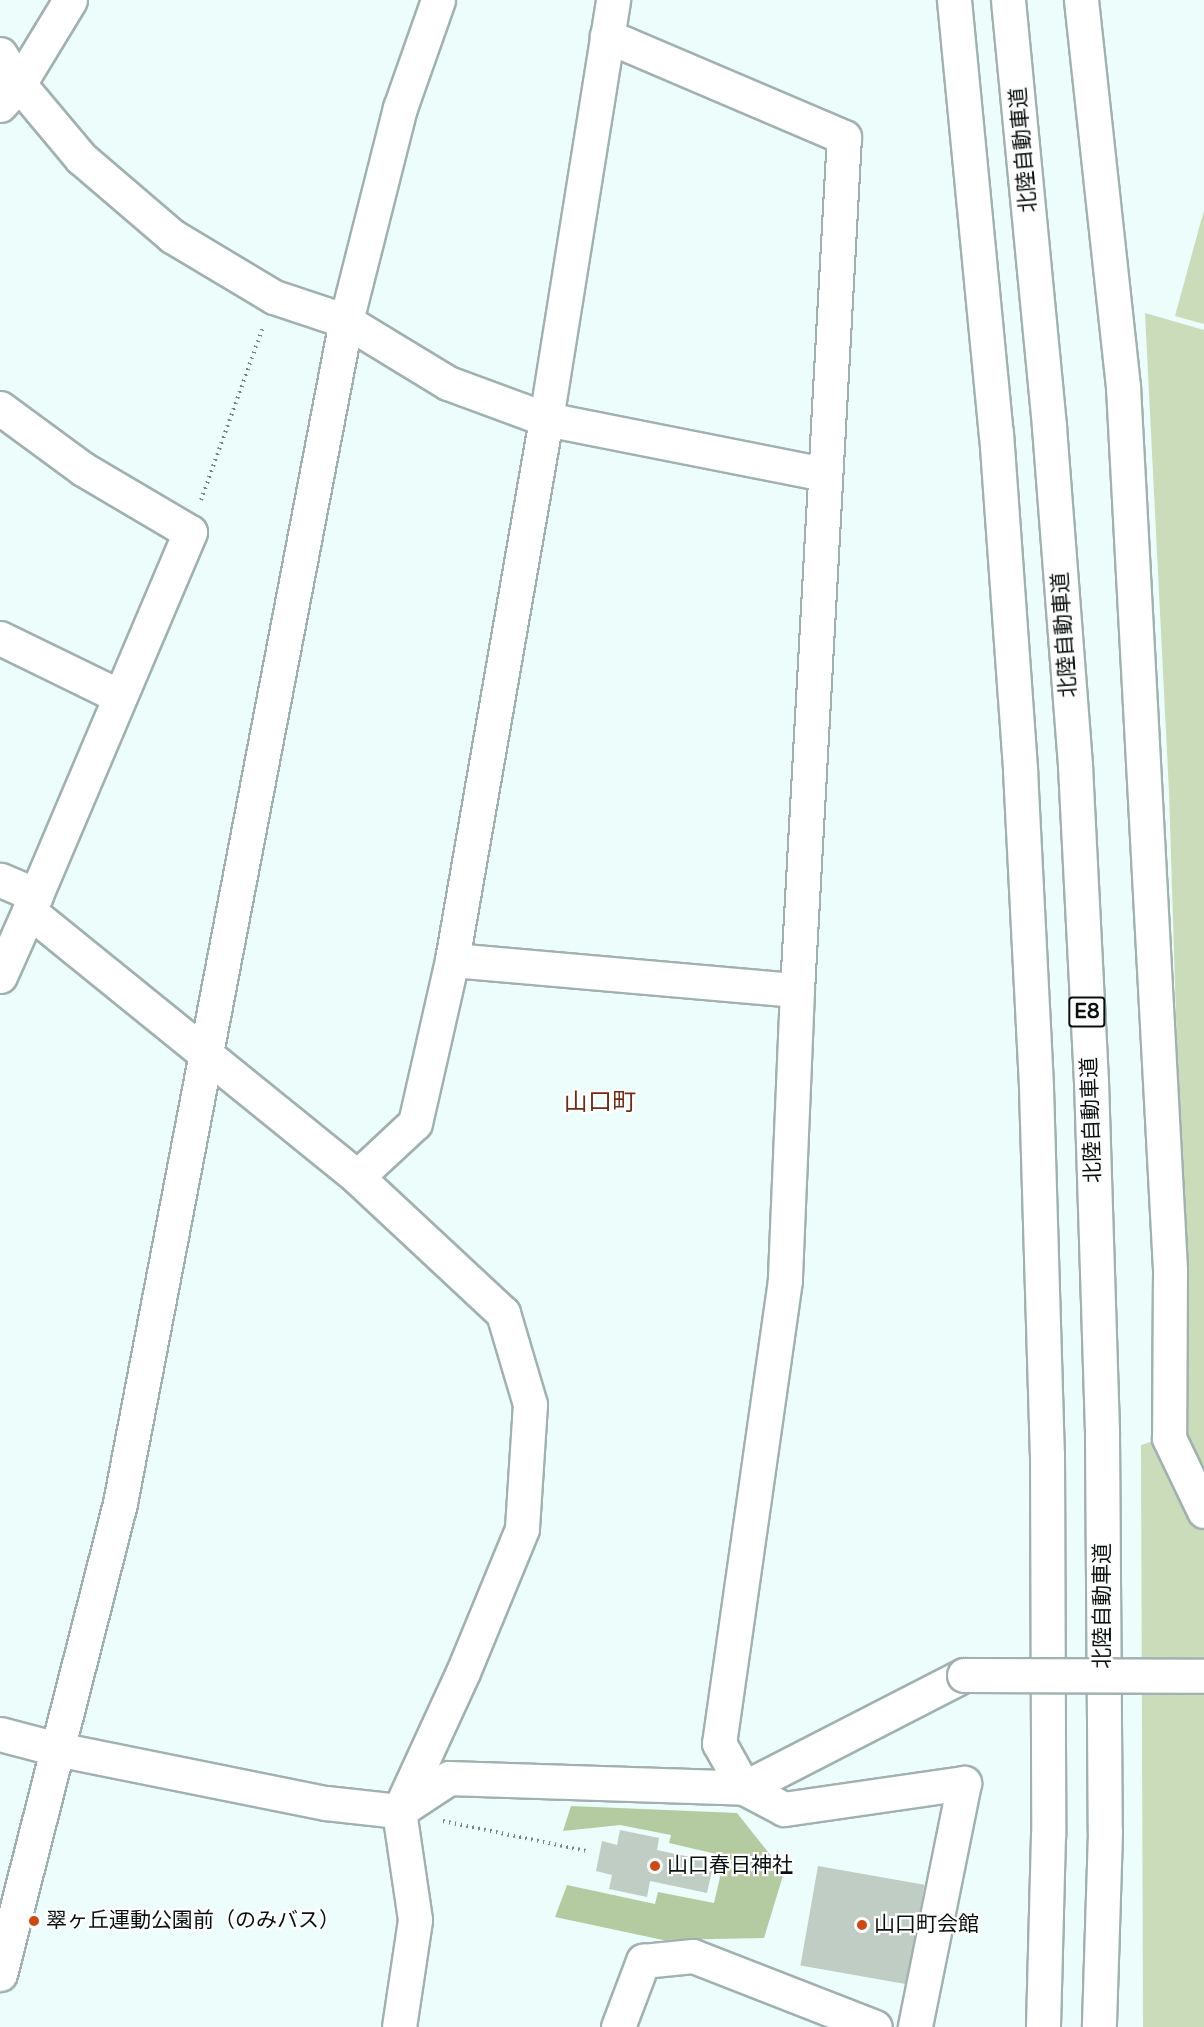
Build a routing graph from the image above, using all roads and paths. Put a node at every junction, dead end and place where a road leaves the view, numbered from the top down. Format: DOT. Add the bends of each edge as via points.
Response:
graph roads {
  1 [pos="70,0"];
  2 [pos="438,0"];
  3 [pos="613,0"];
  4 [pos="954,0"];
  5 [pos="1008,0"];
  6 [pos="1081,0"];
  7 [pos="606,36"];
  8 [pos="0,54"];
  9 [pos="9,95"];
  10 [pos="274,297"];
  11 [pos="346,321"];
  12 [pos="0,408"];
  13 [pos="546,419"];
  14 [pos="824,474"];
  15 [pos="190,532"];
  16 [pos="0,638"];
  17 [pos="119,696"];
  18 [pos="0,880"];
  19 [pos="32,903"];
  20 [pos="452,960"];
  21 [pos="0,976"];
  22 [pos="797,990"];
  23 [pos="206,1052"];
  24 [pos="357,1177"];
  25 [pos="1204,1510"];
  26 [pos="1204,1676"];
  27 [pos="0,1734"];
  28 [pos="57,1749"];
  29 [pos="744,1788"];
  30 [pos="399,1811"];
  31 [pos="586,1851"];
  32 [pos="0,1974"];
  33 [pos="399,2027"];
  34 [pos="618,2027"];
  35 [pos="874,2027"];
  36 [pos="915,2027"];
  37 [pos="1042,2027"];
  38 [pos="1099,2027"];
  1 -- 9 [label="main road"];
  2 -- 11 [label="main road" via="400,108"];
  3 -- 7 [label="main road"];
  4 -- 37 [label="main road" via="996,433 1020,770 1036,1089 1047,1454 1048,1834"];
  5 -- 38 [label="main road, 北陸自動車道 / E8" via="1049,427 1075,766 1090,1081 1102,1435 1105,1832"];
  6 -- 25 [label="main road" via="1123,387 1170,1270 1169,1438"];
  7 -- 13 [label="main road"];
  7 -- 14 [label="main road" via="844,137"];
  8 -- 9 [label="main road"];
  9 -- 10 [label="main road" via="172,236"];
  10 -- 11 [label="main road"];
  10 -- 15 [label="path"];
  11 -- 13 [label="main road" via="448,383"];
  11 -- 23 [label="main road"];
  12 -- 15 [label="main road" via="83,469"];
  13 -- 14 [label="main road"];
  13 -- 20 [label="main road"];
  14 -- 22 [label="main road"];
  15 -- 17 [label="main road"];
  16 -- 17 [label="main road"];
  17 -- 19 [label="main road"];
  18 -- 19 [label="main road"];
  19 -- 21 [label="main road"];
  19 -- 23 [label="main road"];
  20 -- 22 [label="main road"];
  20 -- 24 [label="main road" via="415,1123"];
  22 -- 29 [label="main road" via="785,1280 719,1743"];
  23 -- 24 [label="main road"];
  23 -- 28 [label="main road" via="120,1503"];
  24 -- 30 [label="main road" via="503,1313 530,1404 522,1529 463,1672"];
  26 -- 29 [label="main road, bridge" via="964,1675"];
  27 -- 28 [label="main road"];
  28 -- 30 [label="main road" via="326,1803"];
  28 -- 32 [label="main road"];
  29 -- 30 [label="main road" via="449,1778"];
  29 -- 36 [label="main road" via="784,1809 964,1783"];
  30 -- 31 [label="path"];
  30 -- 33 [label="main road" via="415,1920"];
  34 -- 35 [label="main road" via="643,1961 693,1956"];
}
